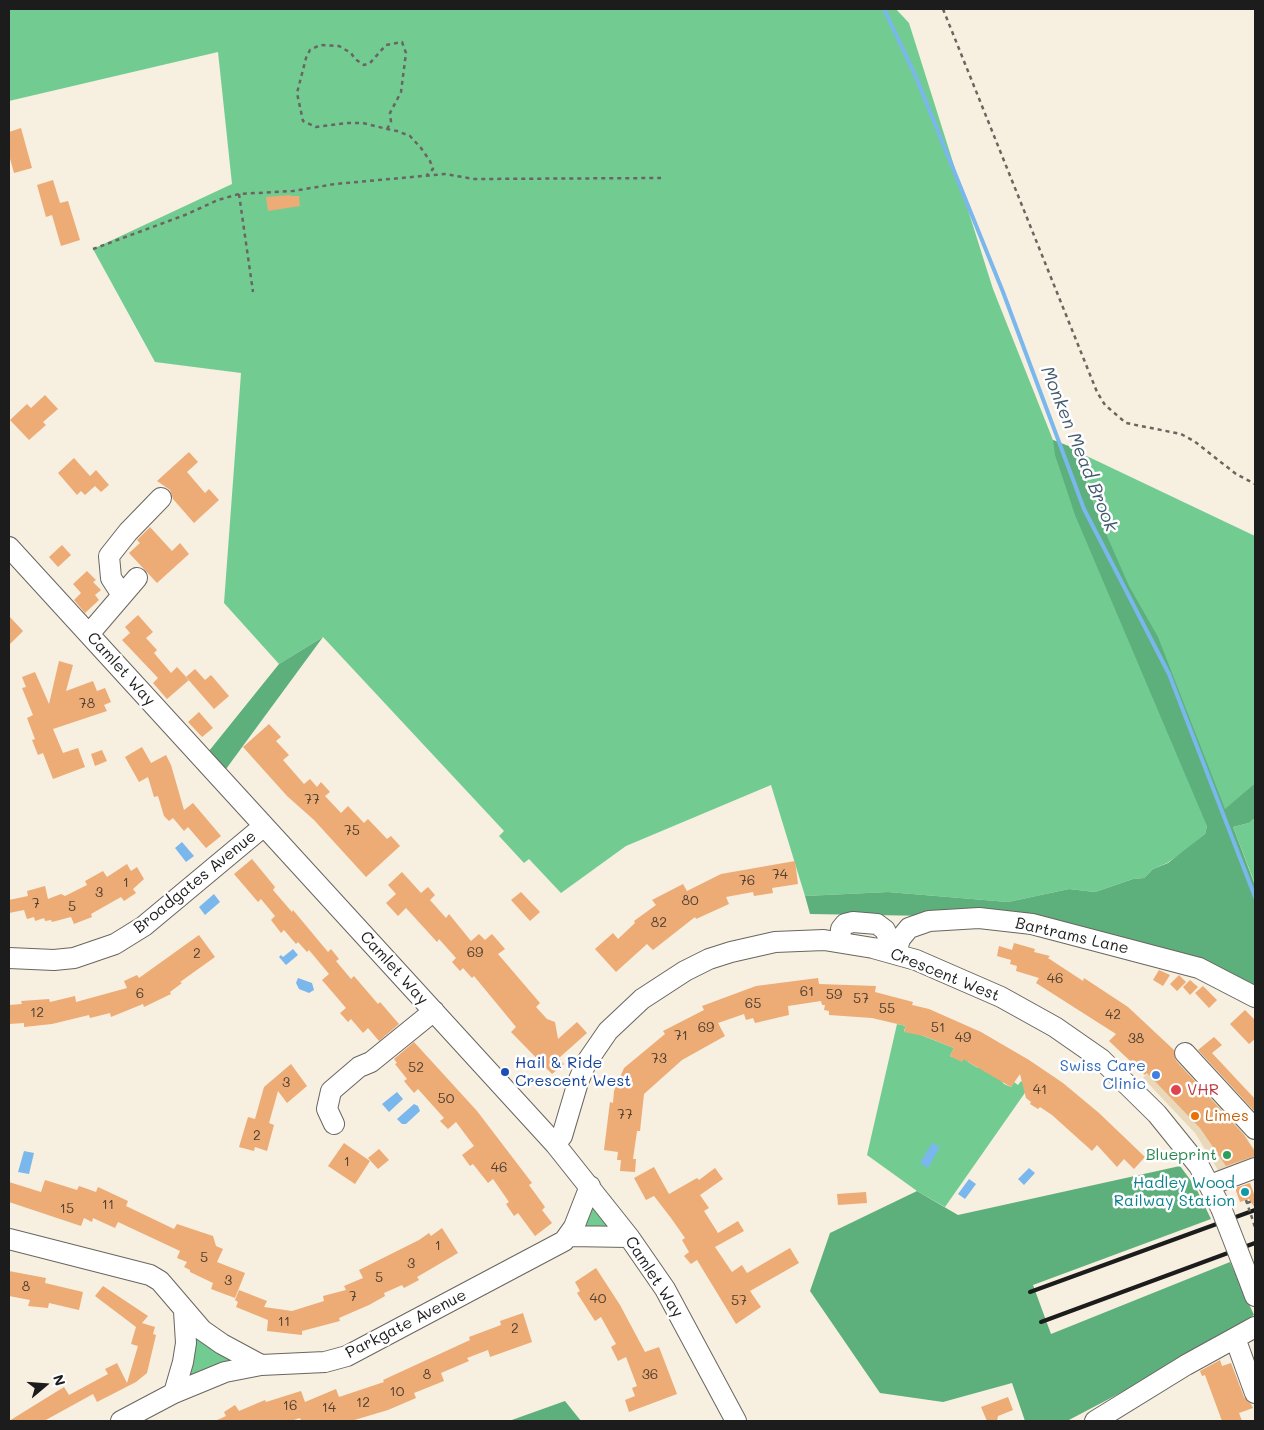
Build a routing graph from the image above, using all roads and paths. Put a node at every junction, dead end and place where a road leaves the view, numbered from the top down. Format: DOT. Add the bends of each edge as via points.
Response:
graph roads {
  1 [pos="943,9"];
  2 [pos="387,129"];
  3 [pos="426,176"];
  4 [pos="661,178"];
  5 [pos="239,194"];
  6 [pos="93,249"];
  7 [pos="253,292"];
  8 [pos="1255,484"];
  9 [pos="161,498"];
  10 [pos="10,551"];
  11 [pos="138,578"];
  12 [pos="122,596"];
  13 [pos="88,634"];
  14 [pos="264,826"];
  15 [pos="891,952"];
  16 [pos="9,958"];
  17 [pos="1255,997"];
  18 [pos="434,1011"];
  19 [pos="1185,1053"];
  20 [pos="334,1124"];
  21 [pos="1255,1129"];
  22 [pos="555,1144"];
  23 [pos="1255,1168"];
  24 [pos="1210,1185"];
  25 [pos="590,1186"];
  26 [pos="1255,1200"];
  27 [pos="1255,1227"];
  28 [pos="569,1236"];
  29 [pos="629,1237"];
  30 [pos="9,1239"];
  31 [pos="1255,1296"];
  32 [pos="184,1312"];
  33 [pos="1255,1327"];
  34 [pos="1235,1338"];
  35 [pos="260,1365"];
  36 [pos="174,1393"];
  37 [pos="1255,1393"];
  38 [pos="121,1421"];
  39 [pos="736,1421"];
  40 [pos="1095,1421"];
  1 -- 8 [label="path" via="1105,405 1126,423 1181,434"];
  2 -- 2 [label="path" via="364,123 316,127 303,121 298,93 310,50 320,45 344,47 364,65 370,63 386,45 402,42 406,53 401,92 390,113 392,122"];
  2 -- 3 [label="path" via="410,136 421,148 432,169"];
  3 -- 4 [label="path"];
  3 -- 5 [label="path"];
  5 -- 6 [label="path"];
  5 -- 7 [label="path"];
  9 -- 12 [label="street" via="109,556 111,578"];
  10 -- 13 [label="street, Camlet Way"];
  11 -- 12 [label="street"];
  12 -- 13 [label="street"];
  13 -- 14 [label="street, Camlet Way"];
  14 -- 16 [label="street, Broadgates Avenue" via="144,926 115,944 74,958"];
  14 -- 18 [label="street, Camlet Way"];
  15 -- 17 [label="street, Bartrams Lane" via="909,928 929,921 979,918 1032,924 1199,968"];
  15 -- 22 [label="street, Crescent West" via="840,942 775,942 709,959 685,971 642,999 608,1032 586,1064 562,1136"];
  15 -- 24 [label="street, Crescent West" via="944,971 1009,1001 1055,1027 1101,1059 1157,1114 1190,1154"];
  18 -- 20 [label="street" via="331,1091 328,1109"];
  18 -- 22 [label="street, Camlet Way"];
  19 -- 21 [label="street"];
  22 -- 25 [label="street, Camlet Way"];
  23 -- 24 [label="street"];
  24 -- 31 [label="street, Crescent West, bridge"];
  25 -- 28 [label="street"];
  25 -- 29 [label="street, Camlet Way"];
  26 -- 27 [label="path, bridge" via="1246,1202"];
  28 -- 29 [label="street, Parkgate Avenue"];
  28 -- 35 [label="street, Parkgate Avenue" via="347,1356 324,1362"];
  29 -- 39 [label="street, Camlet Way" via="665,1290"];
  30 -- 32 [label="street" via="150,1275 160,1281"];
  32 -- 35 [label="street" via="222,1344"];
  32 -- 36 [label="street" via="186,1343"];
  33 -- 34 [label="street"];
  34 -- 37 [label="street"];
  34 -- 40 [label="street"];
  35 -- 36 [label="street, Parkgate Avenue" via="225,1372"];
  36 -- 38 [label="street, Parkgate Avenue"];
}
